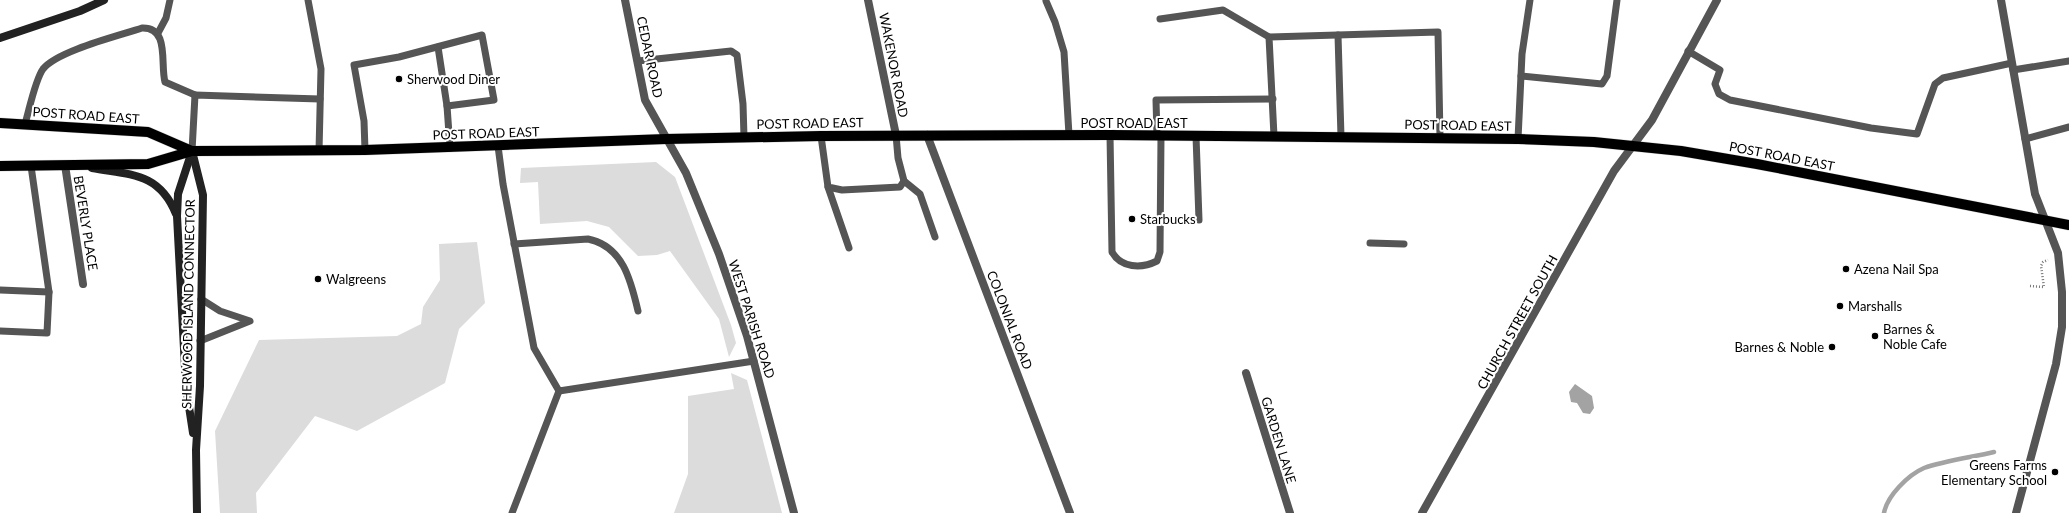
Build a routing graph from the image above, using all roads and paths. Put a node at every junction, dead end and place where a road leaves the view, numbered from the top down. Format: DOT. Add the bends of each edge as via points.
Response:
graph roads {
  1 [pos="170,0"];
  2 [pos="308,0"];
  3 [pos="625,0"];
  4 [pos="868,0"];
  5 [pos="1530,0"];
  6 [pos="1617,0"];
  7 [pos="1717,0"];
  8 [pos="2001,0"];
  9 [pos="98,1"];
  10 [pos="1046,1"];
  11 [pos="1160,19"];
  12 [pos="158,34"];
  13 [pos="1338,35"];
  14 [pos="1269,36"];
  15 [pos="0,38"];
  16 [pos="438,47"];
  17 [pos="1688,51"];
  18 [pos="638,61"];
  19 [pos="2069,61"];
  20 [pos="2013,66"];
  21 [pos="1521,76"];
  22 [pos="195,95"];
  23 [pos="1272,98"];
  24 [pos="320,99"];
  25 [pos="447,106"];
  26 [pos="0,123"];
  27 [pos="25,124"];
  28 [pos="2069,127"];
  29 [pos="896,135"];
  30 [pos="927,135"];
  31 [pos="1069,135"];
  32 [pos="1110,135"];
  33 [pos="821,136"];
  34 [pos="1159,136"];
  35 [pos="1196,136"];
  36 [pos="1274,136"];
  37 [pos="1341,137"];
  38 [pos="744,138"];
  39 [pos="1440,138"];
  40 [pos="2025,138"];
  41 [pos="666,139"];
  42 [pos="1518,139"];
  43 [pos="1635,145"];
  44 [pos="498,146"];
  45 [pos="450,148"];
  46 [pos="365,150"];
  47 [pos="192,151"];
  48 [pos="319,151"];
  49 [pos="65,165"];
  50 [pos="80,165"];
  51 [pos="0,166"];
  52 [pos="31,166"];
  53 [pos="904,181"];
  54 [pos="828,187"];
  55 [pos="177,216"];
  56 [pos="1198,220"];
  57 [pos="2047,221"];
  58 [pos="2069,225"];
  59 [pos="936,237"];
  60 [pos="1370,243"];
  61 [pos="514,244"];
  62 [pos="1404,244"];
  63 [pos="849,248"];
  64 [pos="2048,260"];
  65 [pos="83,284"];
  66 [pos="2030,286"];
  67 [pos="0,290"];
  68 [pos="49,292"];
  69 [pos="201,299"];
  70 [pos="638,311"];
  71 [pos="0,331"];
  72 [pos="200,341"];
  73 [pos="754,361"];
  74 [pos="1246,373"];
  75 [pos="559,391"];
  76 [pos="196,450"];
  77 [pos="197,513"];
  78 [pos="512,513"];
  79 [pos="794,513"];
  80 [pos="1070,513"];
  81 [pos="1290,513"];
  82 [pos="1422,513"];
  83 [pos="2016,513"];
  1 -- 12 [label="lane" via="166,18"];
  2 -- 24 [label="lane" via="321,69"];
  3 -- 18 [label="street, CEDAR ROAD"];
  4 -- 29 [label="street, WAKENOR ROAD"];
  5 -- 21 [label="lane"];
  6 -- 21 [label="lane" via="1607,76 1602,84"];
  7 -- 17 [label="street, CHURCH STREET SOUTH"];
  8 -- 20 [label="street"];
  9 -- 15 [label="main road" via="53,21"];
  10 -- 31 [label="lane" via="1064,52"];
  11 -- 14 [label="lane" via="1224,10"];
  12 -- 22 [label="lane" via="162,45 165,82"];
  12 -- 27 [label="lane" via="149,28 142,28 62,55 50,62 42,70"];
  13 -- 14 [label="lane"];
  13 -- 37 [label="lane"];
  13 -- 39 [label="lane" via="1438,32"];
  14 -- 23 [label="lane"];
  16 -- 25 [label="lane"];
  16 -- 25 [label="lane" via="482,35 494,100"];
  16 -- 46 [label="lane" via="354,66 364,121"];
  17 -- 20 [label="lane" via="1720,70 1715,84 1719,94 1730,100 1864,127 1917,134 1935,84 1943,78"];
  17 -- 43 [label="street, CHURCH STREET SOUTH" via="1652,120"];
  18 -- 38 [label="lane" via="731,51 737,55"];
  18 -- 41 [label="street, CEDAR ROAD" via="645,100"];
  19 -- 20 [label="lane"];
  20 -- 40 [label="street"];
  21 -- 42 [label="lane"];
  22 -- 24 [label="lane"];
  22 -- 47 [label="lane"];
  23 -- 34 [label="lane" via="1156,100"];
  23 -- 36 [label="lane"];
  24 -- 48 [label="lane"];
  25 -- 45 [label="lane"];
  26 -- 27 [label="main road, POST ROAD EAST"];
  27 -- 47 [label="main road, POST ROAD EAST" via="148,132"];
  28 -- 40 [label="lane"];
  29 -- 30 [label="main road, POST ROAD EAST"];
  29 -- 33 [label="main road, POST ROAD EAST"];
  29 -- 53 [label="lane"];
  30 -- 31 [label="main road, POST ROAD EAST"];
  30 -- 80 [label="street, COLONIAL ROAD"];
  31 -- 32 [label="main road, POST ROAD EAST"];
  32 -- 34 [label="main road, POST ROAD EAST"];
  32 -- 34 [label="lane" via="1112,252 1116,259 1130,266 1157,261 1161,243"];
  33 -- 38 [label="main road, POST ROAD EAST"];
  33 -- 54 [label="lane"];
  34 -- 35 [label="main road, POST ROAD EAST"];
  35 -- 36 [label="main road, POST ROAD EAST"];
  35 -- 56 [label="lane"];
  36 -- 37 [label="main road, POST ROAD EAST"];
  37 -- 39 [label="main road, POST ROAD EAST"];
  38 -- 41 [label="main road, POST ROAD EAST"];
  39 -- 42 [label="main road, POST ROAD EAST"];
  40 -- 57 [label="street" via="2035,194"];
  41 -- 44 [label="main road, POST ROAD EAST"];
  41 -- 73 [label="street, WEST PARISH ROAD" via="686,173 719,254"];
  42 -- 43 [label="main road, POST ROAD EAST"];
  43 -- 57 [label="main road, POST ROAD EAST" via="1757,164"];
  43 -- 82 [label="street, CHURCH STREET SOUTH" via="1614,170"];
  44 -- 45 [label="main road, POST ROAD EAST"];
  44 -- 61 [label="lane"];
  45 -- 46 [label="main road, POST ROAD EAST"];
  46 -- 48 [label="main road, POST ROAD EAST"];
  47 -- 48 [label="main road, POST ROAD EAST"];
  47 -- 50 [label="main road, POST ROAD EAST" via="148,164"];
  47 -- 55 [label="main road, SHERWOOD ISLAND CONNECTOR" via="178,194"];
  47 -- 69 [label="main road, SHERWOOD ISLAND CONNECTOR" via="203,195"];
  49 -- 50 [label="main road, POST ROAD EAST"];
  49 -- 52 [label="main road, POST ROAD EAST"];
  49 -- 65 [label="street, BEVERLY PLACE"];
  50 -- 55 [label="main road" via="155,183 170,198"];
  51 -- 52 [label="main road, POST ROAD EAST"];
  52 -- 68 [label="lane"];
  53 -- 54 [label="lane" via="900,187 842,190"];
  53 -- 59 [label="lane" via="920,194"];
  54 -- 63 [label="lane"];
  55 -- 76 [label="main road, SHERWOOD ISLAND CONNECTOR" via="186,387"];
  57 -- 58 [label="main road, POST ROAD EAST"];
  57 -- 83 [label="street" via="2058,253 2062,327 2056,364"];
  60 -- 62 [label="lane"];
  61 -- 70 [label="lane" via="588,239 599,241 611,249 622,263 631,281"];
  61 -- 75 [label="lane" via="534,348"];
  64 -- 66 [label="path" via="2041,266 2044,287"];
  67 -- 68 [label="lane"];
  68 -- 71 [label="lane" via="47,333"];
  69 -- 72 [label="main road, SHERWOOD ISLAND CONNECTOR"];
  69 -- 72 [label="lane" via="220,311 250,321"];
  72 -- 76 [label="main road, SHERWOOD ISLAND CONNECTOR"];
  73 -- 75 [label="lane"];
  73 -- 79 [label="street, WEST PARISH ROAD"];
  74 -- 81 [label="street, GARDEN LANE"];
  75 -- 78 [label="lane"];
  76 -- 77 [label="main road, SHERWOOD ISLAND CONNECTOR"];
}
